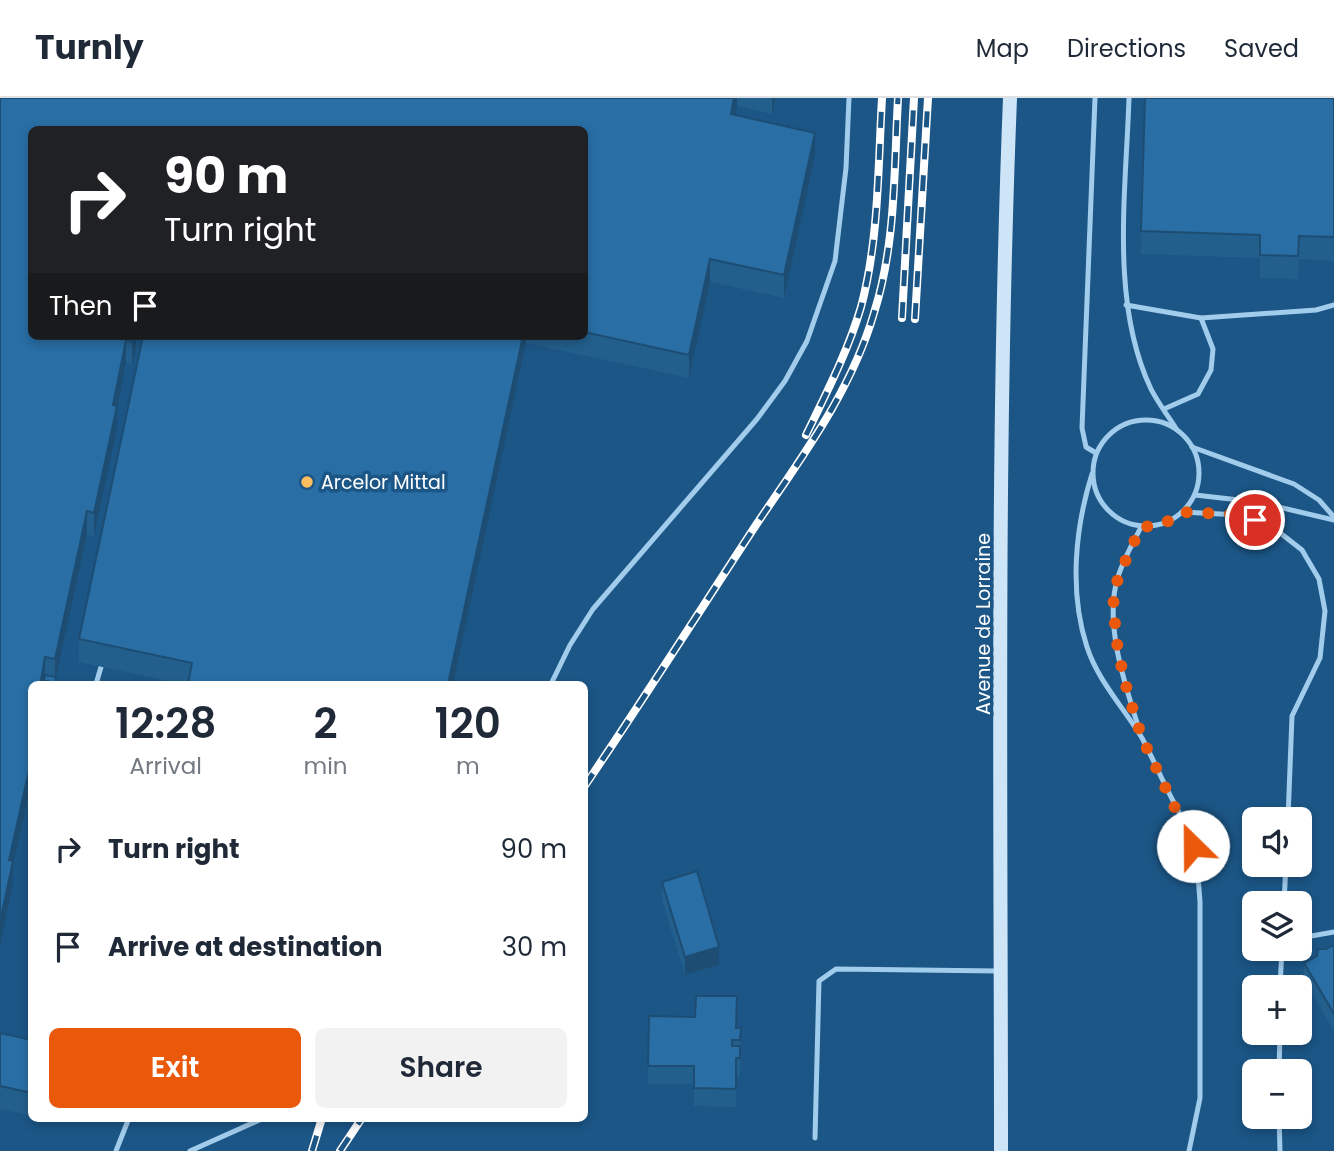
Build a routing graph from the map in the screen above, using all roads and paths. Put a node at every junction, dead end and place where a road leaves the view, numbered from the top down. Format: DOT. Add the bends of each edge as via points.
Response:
graph roads {
  1 [pos="849,98"];
  2 [pos="1010,98"];
  3 [pos="1095,98"];
  4 [pos="1129,98"];
  5 [pos="1126,305"];
  6 [pos="1334,305"];
  7 [pos="1201,318"];
  8 [pos="1164,409"];
  9 [pos="1177,430"];
  10 [pos="1192,447"];
  11 [pos="1096,453"];
  12 [pos="1092,474"];
  13 [pos="1195,495"];
  14 [pos="1182,512"];
  15 [pos="1334,519"];
  16 [pos="1141,527"];
  17 [pos="101,667"];
  18 [pos="97,681"];
  19 [pos="552,681"];
  20 [pos="1142,738"];
  21 [pos="1288,807"];
  22 [pos="1334,932"];
  23 [pos="1312,936"];
  24 [pos="1001,971"];
  25 [pos="127,1122"];
  26 [pos="255,1122"];
  27 [pos="1279,1129"];
  28 [pos="815,1138"];
  29 [pos="116,1151"];
  30 [pos="190,1151"];
  31 [pos="1001,1151"];
  32 [pos="1189,1151"];
  33 [pos="1280,1151"];
  1 -- 19 [label="lane" via="835,261 807,341 757,419 593,609"];
  2 -- 24 [label="main road, Avenue de Lorraine" via="1002,534"];
  3 -- 11 [label="lane" via="1082,428 1086,447"];
  4 -- 5 [label="lane"];
  5 -- 7 [label="lane"];
  5 -- 8 [label="lane" via="1135,346"];
  6 -- 7 [label="lane"];
  7 -- 8 [label="lane" via="1213,349 1212,370 1198,394"];
  8 -- 9 [label="lane"];
  9 -- 10 [label="lane"];
  9 -- 11 [label="lane" via="1147,420 1131,422 1110,434"];
  10 -- 13 [label="lane" via="1198,462"];
  10 -- 15 [label="lane" via="1294,484 1319,500"];
  11 -- 12 [label="lane"];
  12 -- 16 [label="lane" via="1101,504 1112,515"];
  12 -- 20 [label="lane" via="1079,529 1079,609 1087,647 1101,678"];
  13 -- 14 [label="lane"];
  13 -- 15 [label="lane" via="1257,502"];
  14 -- 16 [label="lane" via="1157,526"];
  14 -- 21 [label="lane" via="1240,515 1270,525 1302,550 1319,579 1325,611 1320,659 1292,716"];
  16 -- 20 [label="lane" via="1118,577 1113,605 1118,652"];
  17 -- 18 [label="lane"];
  20 -- 32 [label="lane" via="1184,823 1197,870 1199,1098"];
  22 -- 23 [label="lane"];
  24 -- 28 [label="lane" via="836,969 819,981"];
  24 -- 31 [label="main road, Avenue de Lorraine"];
  25 -- 29 [label="lane"];
  26 -- 30 [label="lane"];
  27 -- 33 [label="lane"];
}
